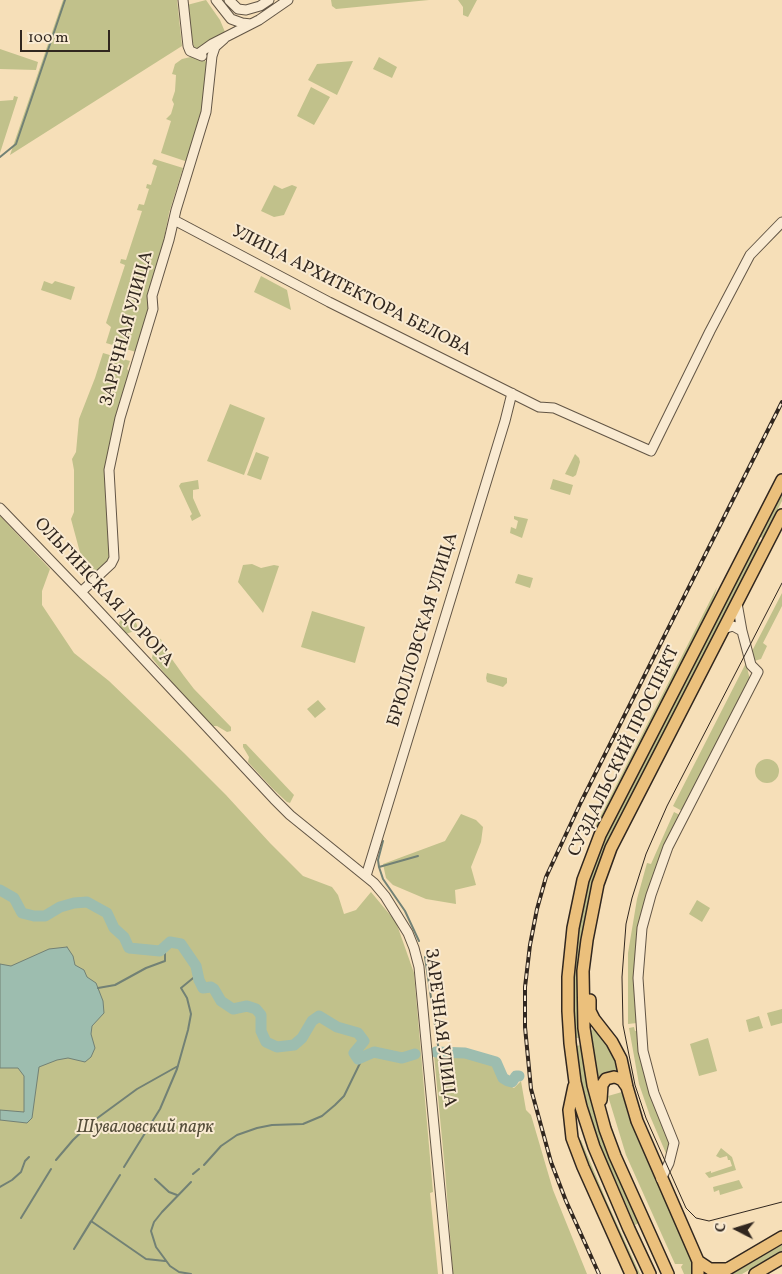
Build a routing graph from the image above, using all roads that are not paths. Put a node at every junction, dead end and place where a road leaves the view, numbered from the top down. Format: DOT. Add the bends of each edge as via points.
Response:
graph roads {
  1 [pos="183,0"];
  2 [pos="216,0"];
  3 [pos="229,0"];
  4 [pos="268,0"];
  5 [pos="288,0"];
  6 [pos="251,24"];
  7 [pos="224,39"];
  8 [pos="198,54"];
  9 [pos="210,65"];
  10 [pos="174,220"];
  11 [pos="782,222"];
  12 [pos="512,393"];
  13 [pos="782,480"];
  14 [pos="0,508"];
  15 [pos="782,515"];
  16 [pos="778,532"];
  17 [pos="80,592"];
  18 [pos="737,603"];
  19 [pos="723,629"];
  20 [pos="742,632"];
  21 [pos="181,701"];
  22 [pos="366,876"];
  23 [pos="583,971"];
  24 [pos="575,1082"];
  25 [pos="627,1087"];
  26 [pos="600,1112"];
  27 [pos="661,1179"];
  28 [pos="782,1237"];
  29 [pos="782,1258"];
  30 [pos="698,1261"];
  31 [pos="722,1272"];
  32 [pos="448,1274"];
  33 [pos="631,1274"];
  34 [pos="650,1274"];
  35 [pos="668,1274"];
  36 [pos="698,1274"];
  37 [pos="755,1274"];
  1 -- 8 [label="street" via="188,46 190,51"];
  2 -- 6 [label="street" via="231,19"];
  3 -- 4 [label="street" via="238,9 253,10"];
  5 -- 6 [label="street"];
  6 -- 7 [label="street"];
  7 -- 8 [label="street"];
  7 -- 9 [label="street, ЗАРЕЧНАЯ УЛИЦА" via="215,47"];
  8 -- 9 [label="street"];
  9 -- 10 [label="street, ЗАРЕЧНАЯ УЛИЦА" via="206,112"];
  10 -- 12 [label="street, УЛИЦА АРХИТЕКТОРА БЕЛОВА"];
  10 -- 17 [label="street, ЗАРЕЧНАЯ УЛИЦА" via="109,470 114,558"];
  11 -- 12 [label="street, УЛИЦА АРХИТЕКТОРА БЕЛОВА" via="750,255 651,451 554,408 539,407"];
  12 -- 22 [label="street, БРЮЛЛОВСКАЯ УЛИЦА"];
  13 -- 24 [label="main road, СУЗДАЛЬСКИЙ ПРОСПЕКТ" via="590,859 578,901 568,977 569,1030"];
  14 -- 17 [label="street, ОЛЬГИНСКАЯ ДОРОГА"];
  15 -- 16 [label="main road, СУЗДАЛЬСКИЙ ПРОСПЕКТ"];
  16 -- 18 [label="main road, СУЗДАЛЬСКИЙ ПРОСПЕКТ"];
  17 -- 21 [label="street, ОЛЬГИНСКАЯ ДОРОГА"];
  18 -- 19 [label="main road, СУЗДАЛЬСКИЙ ПРОСПЕКТ"];
  18 -- 20 [label="street"];
  19 -- 20 [label="street" via="733,626"];
  19 -- 23 [label="main road, СУЗДАЛЬСКИЙ ПРОСПЕКТ" via="611,848 593,903"];
  20 -- 27 [label="street" via="751,665 758,672 668,847 651,895 640,941 638,978 643,1051 654,1093 674,1146"];
  21 -- 22 [label="street, ЗАРЕЧНАЯ УЛИЦА" via="284,810"];
  22 -- 32 [label="street, ЗАРЕЧНАЯ УЛИЦА" via="385,896 408,933 418,967"];
  23 -- 25 [label="main road" via="590,1011 617,1050"];
  23 -- 26 [label="main road, СУЗДАЛЬСКИЙ ПРОСПЕКТ" via="584,1028"];
  24 -- 33 [label="main road" via="569,1110 572,1138"];
  24 -- 34 [label="main road, СУЗДАЛЬСКИЙ ПРОСПЕКТ" via="594,1148"];
  25 -- 26 [label="main road" via="618,1078 606,1079 601,1090"];
  25 -- 27 [label="main road"];
  26 -- 35 [label="main road, СУЗДАЛЬСКИЙ ПРОСПЕКТ" via="615,1156"];
  27 -- 30 [label="main road"];
  28 -- 31 [label="main road"];
  29 -- 37 [label="main road"];
  30 -- 31 [label="main road"];
  30 -- 36 [label="main road"];
}
